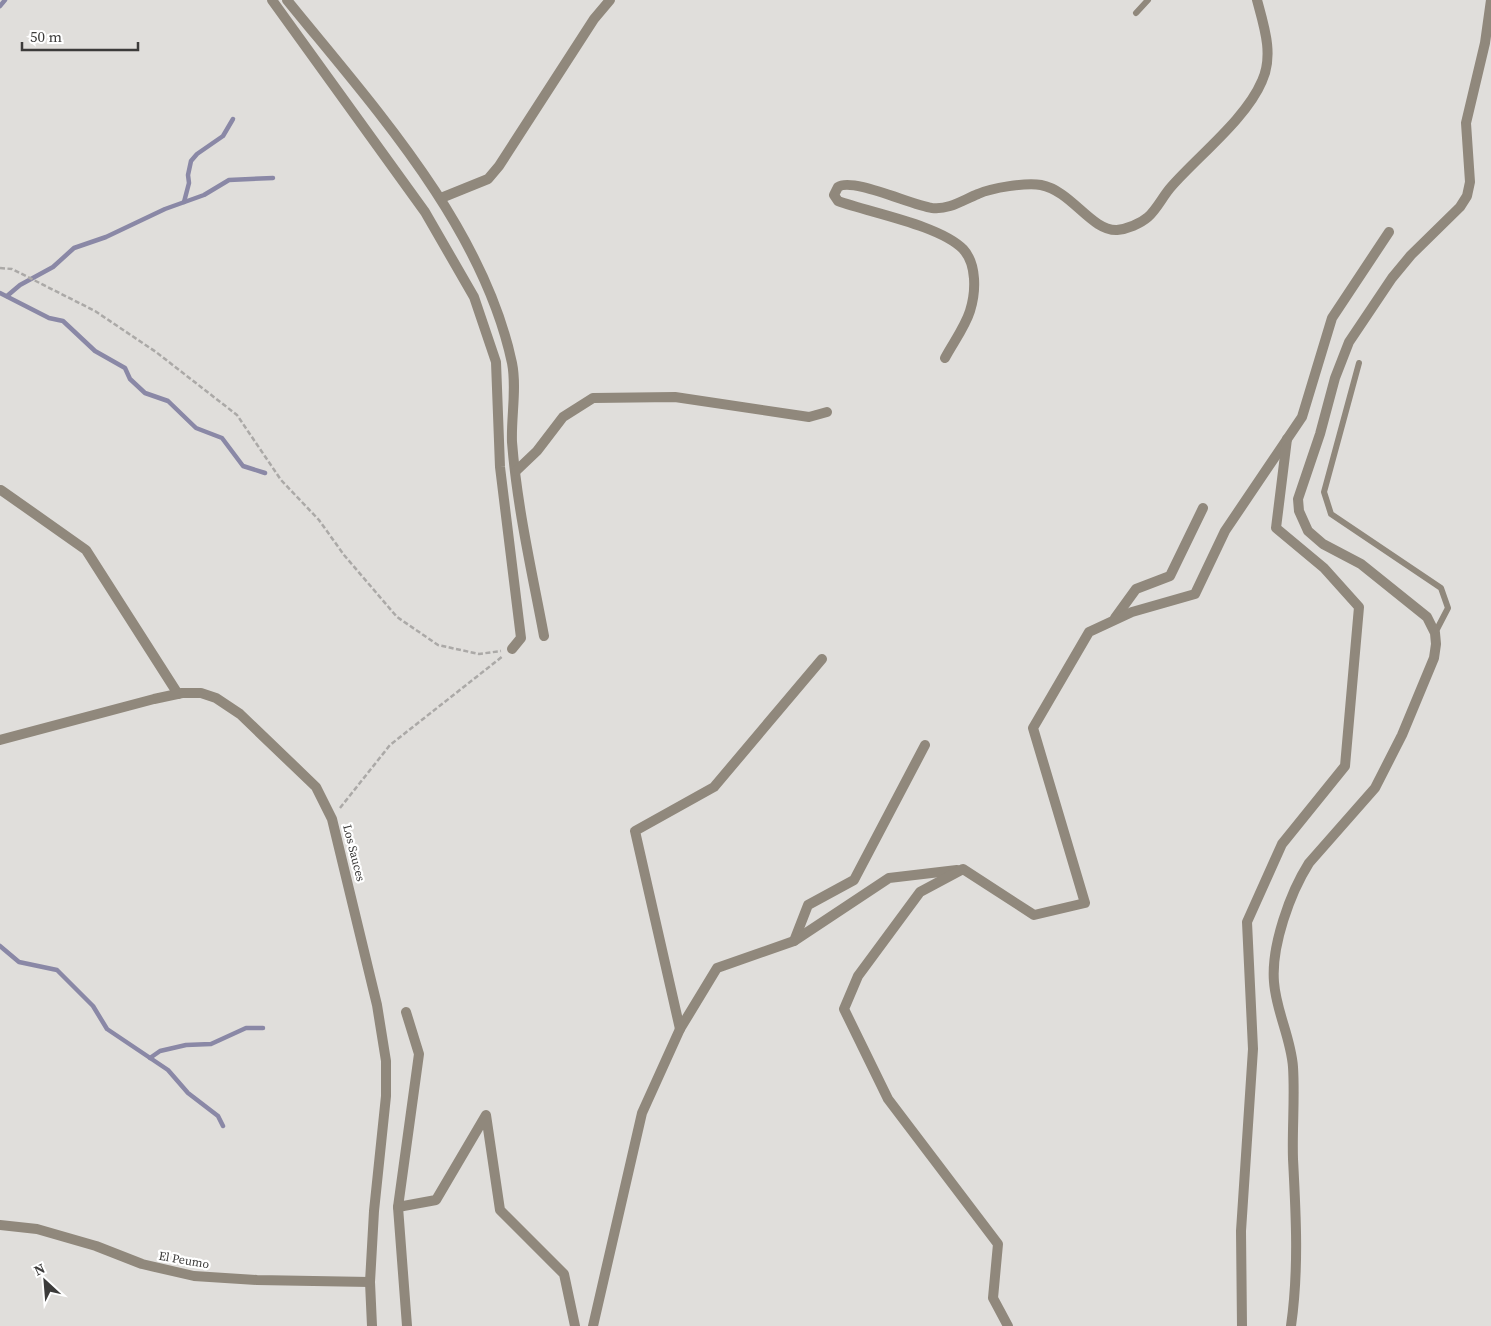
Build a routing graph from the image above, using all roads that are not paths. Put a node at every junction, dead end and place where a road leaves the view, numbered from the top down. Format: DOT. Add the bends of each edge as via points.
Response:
graph roads {
  1 [pos="272,0"];
  2 [pos="287,0"];
  3 [pos="610,0"];
  4 [pos="1148,0"];
  5 [pos="1258,0"];
  6 [pos="1491,0"];
  7 [pos="1136,13"];
  8 [pos="1489,30"];
  9 [pos="441,198"];
  10 [pos="1389,232"];
  11 [pos="945,358"];
  12 [pos="1359,363"];
  13 [pos="827,412"];
  14 [pos="1288,438"];
  15 [pos="516,471"];
  16 [pos="1,490"];
  17 [pos="1203,508"];
  18 [pos="1113,621"];
  19 [pos="1435,633"];
  20 [pos="544,636"];
  21 [pos="512,649"];
  22 [pos="822,659"];
  23 [pos="178,694"];
  24 [pos="0,740"];
  25 [pos="925,745"];
  26 [pos="963,869"];
  27 [pos="794,941"];
  28 [pos="406,1012"];
  29 [pos="680,1029"];
  30 [pos="398,1207"];
  31 [pos="0,1225"];
  32 [pos="370,1282"];
  33 [pos="372,1326"];
  34 [pos="406,1326"];
  35 [pos="575,1326"];
  36 [pos="593,1326"];
  37 [pos="1008,1326"];
  38 [pos="1242,1326"];
  39 [pos="1291,1326"];
  1 -- 21 [label="street" via="425,212 474,297 496,362 500,467 521,638"];
  2 -- 9 [label="street"];
  3 -- 9 [label="street" via="594,19 494,173 475,186"];
  4 -- 7 [label="lane"];
  5 -- 11 [label="street" via="1268,61 1262,82 1250,102 1171,187 1148,217 1131,226 1107,229 1059,190 1040,184 981,193 949,207 933,208 847,184 838,187 834,195 838,201 938,234 962,248 968,257 974,295 970,312"];
  6 -- 8 [label="street"];
  8 -- 19 [label="street" via="1466,123 1470,182 1467,196 1399,271 1349,342 1298,498 1299,511 1308,531 1324,544 1361,564 1427,617"];
  9 -- 15 [label="street" via="475,259 502,324 512,365 512,442"];
  10 -- 14 [label="street" via="1332,318 1302,417"];
  12 -- 19 [label="lane" via="1324,492 1331,514 1441,588 1448,608"];
  13 -- 15 [label="street" via="809,418 675,397 593,398 563,417 537,451"];
  14 -- 18 [label="street" via="1225,531 1195,594 1132,612"];
  14 -- 38 [label="street" via="1276,528 1324,568 1358,607 1345,766 1282,844 1247,922 1253,1049 1241,1231"];
  15 -- 20 [label="street"];
  16 -- 23 [label="street" via="86,550"];
  17 -- 18 [label="street" via="1170,576 1136,589"];
  18 -- 26 [label="street" via="1090,632 1033,728 1085,903 1034,915"];
  19 -- 39 [label="street" via="1434,658 1390,762 1375,788 1301,875 1285,917 1275,957 1274,982 1293,1068 1293,1159 1297,1209"];
  22 -- 29 [label="street" via="714,788 635,831"];
  23 -- 24 [label="street, Los Sauces"];
  23 -- 32 [label="street, Los Sauces" via="200,693 216,698 240,714 316,788 332,819 377,1004 386,1061 386,1096"];
  25 -- 27 [label="street" via="854,880 808,905"];
  26 -- 27 [label="street" via="890,878"];
  26 -- 37 [label="street" via="920,892 858,976 844,1009 888,1099 998,1244 993,1298"];
  27 -- 29 [label="street" via="717,968"];
  28 -- 30 [label="street" via="419,1054"];
  29 -- 36 [label="street" via="642,1113"];
  30 -- 34 [label="street"];
  30 -- 35 [label="street" via="436,1200 486,1115 500,1210 564,1274"];
  31 -- 32 [label="street, El Peumo" via="37,1229 96,1246 142,1264 194,1276"];
  32 -- 33 [label="street, Los Sauces"];
}
